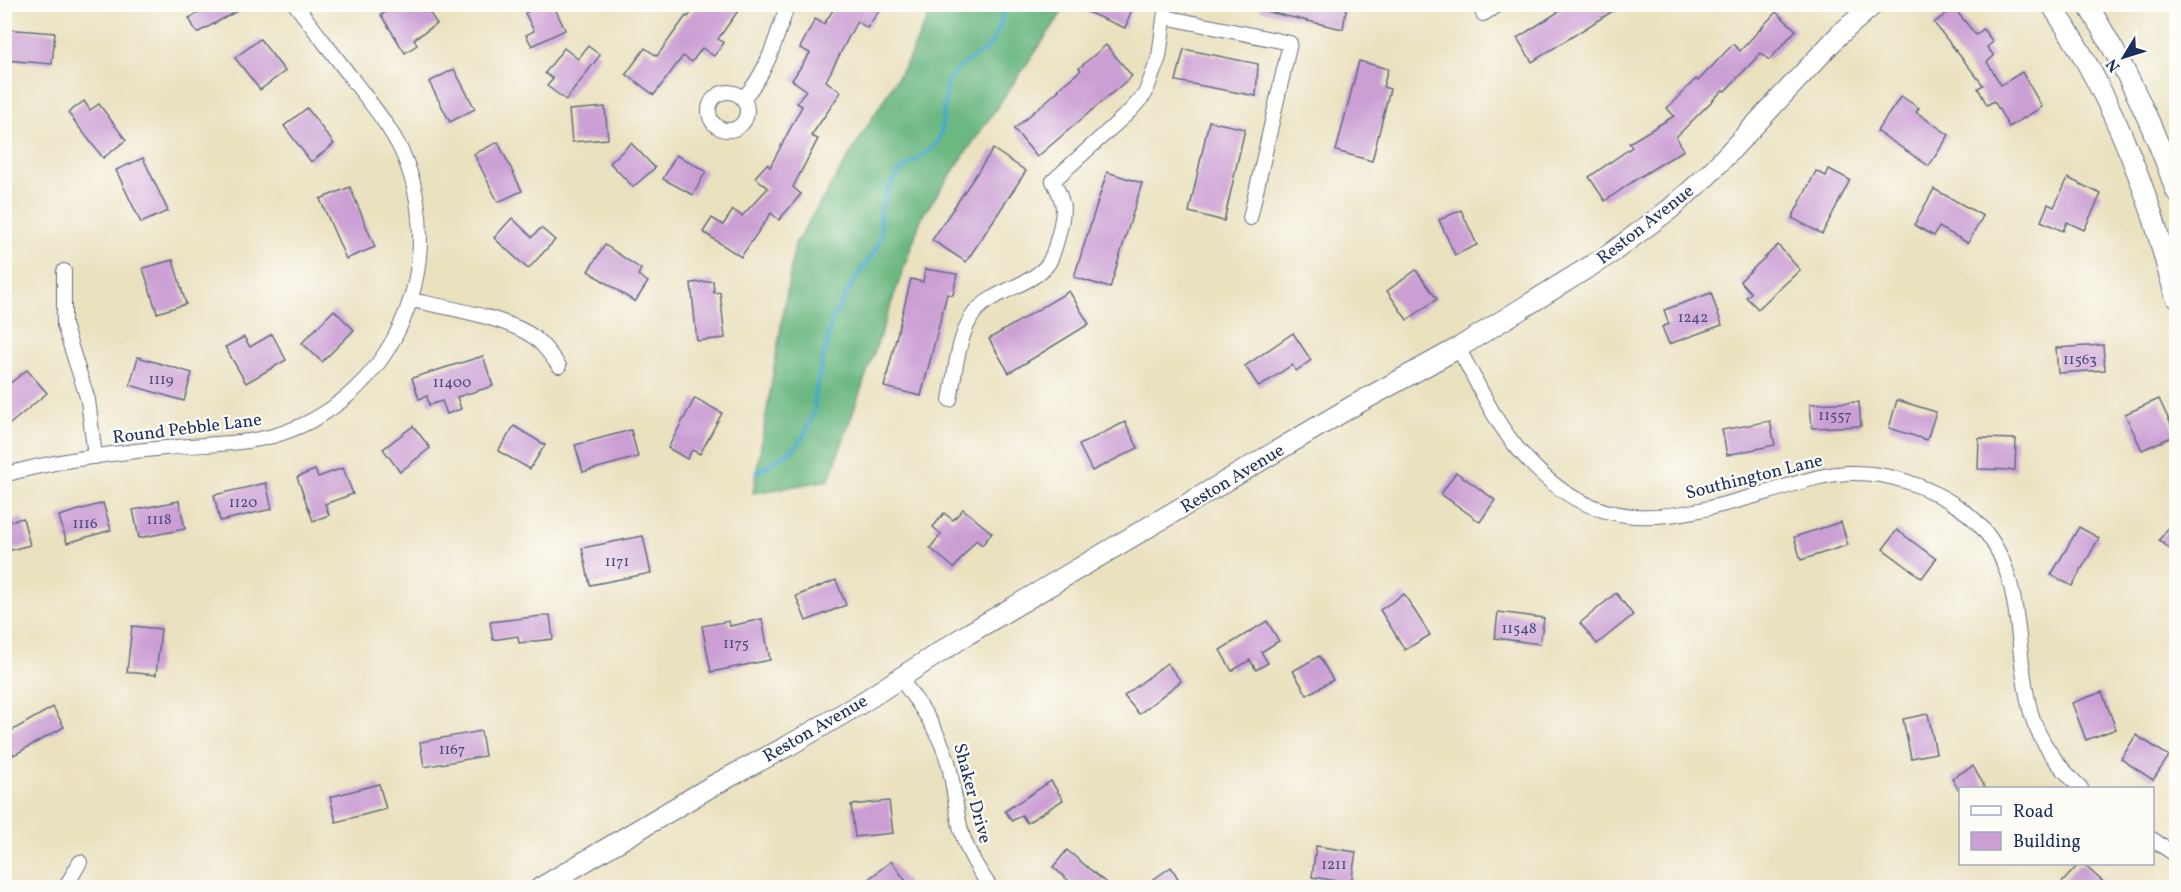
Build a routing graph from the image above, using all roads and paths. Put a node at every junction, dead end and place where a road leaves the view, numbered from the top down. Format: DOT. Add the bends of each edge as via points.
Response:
graph roads {
  1 [pos="295,4"];
  2 [pos="788,4"];
  3 [pos="1500,4"];
  4 [pos="1874,4"];
  5 [pos="2051,4"];
  6 [pos="2087,4"];
  7 [pos="1165,11"];
  8 [pos="1482,14"];
  9 [pos="743,98"];
  10 [pos="2176,191"];
  11 [pos="1250,218"];
  12 [pos="64,271"];
  13 [pos="2176,297"];
  14 [pos="411,300"];
  15 [pos="1458,348"];
  16 [pos="559,366"];
  17 [pos="950,400"];
  18 [pos="95,457"];
  19 [pos="4,475"];
  20 [pos="900,678"];
  21 [pos="2079,787"];
  22 [pos="2154,840"];
  23 [pos="2176,855"];
  24 [pos="80,862"];
  25 [pos="65,888"];
  26 [pos="540,888"];
  27 [pos="991,888"];
  1 -- 14 [label="street, Round Pebble Lane" via="377,111 406,162 420,215 421,242"];
  2 -- 9 [label="street" via="764,71"];
  3 -- 8 [label="street"];
  4 -- 15 [label="street, Reston Avenue" via="1670,209 1610,254"];
  5 -- 13 [label="street" via="2127,147 2150,207"];
  6 -- 10 [label="street" via="2138,97"];
  7 -- 11 [label="street" via="1290,43"];
  7 -- 17 [label="street" via="1159,57 1145,94 1053,181 1063,198 1064,212 1053,254 1036,274 974,313 965,328"];
  12 -- 18 [label="street" via="64,325 88,400"];
  14 -- 16 [label="street" via="474,314 527,333 548,350"];
  14 -- 18 [label="street, Round Pebble Lane" via="402,324 372,372 329,409 300,425 247,442"];
  15 -- 20 [label="street, Reston Avenue" via="1351,406"];
  15 -- 21 [label="street, Southington Lane" via="1519,450 1553,482 1599,510 1617,515 1665,516 1847,473 1876,474 1915,483 1962,510 1990,538 2006,566 2028,699 2038,732"];
  18 -- 19 [label="street, Round Pebble Lane"];
  20 -- 26 [label="street, Reston Avenue"];
  20 -- 27 [label="street, Shaker Drive" via="938,735 948,761 961,830"];
  22 -- 23 [label="street"];
  24 -- 25 [label="street"];
}
